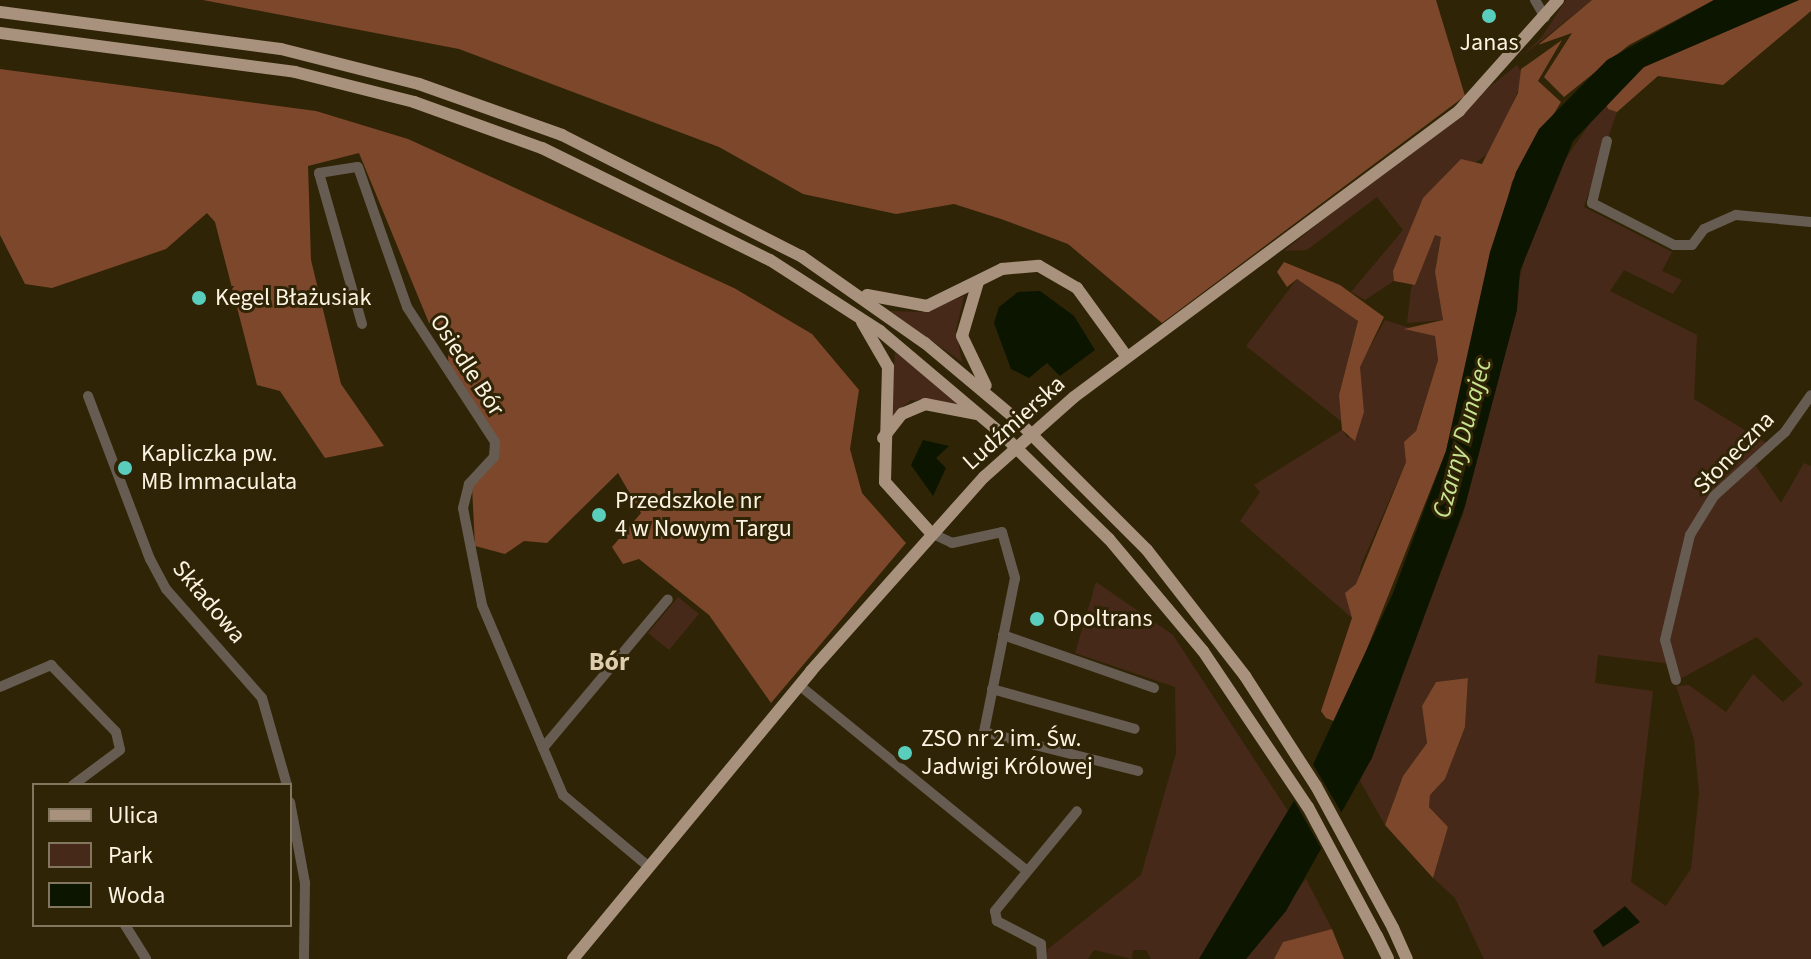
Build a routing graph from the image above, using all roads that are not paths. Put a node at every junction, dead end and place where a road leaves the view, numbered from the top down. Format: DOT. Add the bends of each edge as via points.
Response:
graph roads {
  1 [pos="1535,0"];
  2 [pos="1558,0"];
  3 [pos="0,12"];
  4 [pos="1545,17"];
  5 [pos="0,33"];
  6 [pos="1607,141"];
  7 [pos="1811,222"];
  8 [pos="978,282"];
  9 [pos="852,290"];
  10 [pos="858,316"];
  11 [pos="362,324"];
  12 [pos="1127,357"];
  13 [pos="1811,395"];
  14 [pos="88,396"];
  15 [pos="997,402"];
  16 [pos="987,419"];
  17 [pos="882,438"];
  18 [pos="931,533"];
  19 [pos="668,599"];
  20 [pos="1003,635"];
  21 [pos="1676,680"];
  22 [pos="799,685"];
  23 [pos="0,687"];
  24 [pos="1154,688"];
  25 [pos="992,689"];
  26 [pos="1135,729"];
  27 [pos="543,748"];
  28 [pos="1138,771"];
  29 [pos="76,783"];
  30 [pos="286,783"];
  31 [pos="1077,811"];
  32 [pos="292,813"];
  33 [pos="649,867"];
  34 [pos="1025,869"];
  35 [pos="126,927"];
  36 [pos="146,959"];
  37 [pos="304,959"];
  38 [pos="573,959"];
  39 [pos="1042,959"];
  40 [pos="1388,959"];
  41 [pos="1407,959"];
  1 -- 4 [label="street"];
  2 -- 4 [label="main road, Ludźmierska"];
  3 -- 9 [label="main road" via="247,42 455,96 666,182"];
  4 -- 12 [label="main road, Ludźmierska" via="1459,111"];
  5 -- 10 [label="main road" via="295,72 471,121 655,199"];
  6 -- 7 [label="street" via="1592,203 1674,245 1692,245 1704,229 1736,215"];
  8 -- 9 [label="main road" via="927,306"];
  8 -- 12 [label="main road" via="1017,266 1060,274"];
  8 -- 15 [label="main road" via="962,336 972,367"];
  9 -- 15 [label="main road"];
  10 -- 16 [label="main road"];
  10 -- 17 [label="main road" via="888,367"];
  11 -- 27 [label="street, Osiedle Bór" via="315,178 358,167 407,307 495,442 494,457 469,484 463,508 482,605"];
  12 -- 18 [label="main road, Ludźmierska" via="1006,456"];
  13 -- 21 [label="street, Słoneczna" via="1785,432 1714,496 1690,535 1665,640"];
  14 -- 30 [label="street, Składowa" via="150,559 166,589 262,698"];
  15 -- 41 [label="main road, bridge" via="1147,550 1245,676 1316,786"];
  16 -- 17 [label="main road" via="925,404 902,414"];
  16 -- 40 [label="main road, bridge" via="1118,548 1203,651 1308,807"];
  17 -- 18 [label="main road" via="889,490"];
  18 -- 20 [label="street" via="952,543 1002,532 1015,578"];
  18 -- 22 [label="main road, Ludźmierska"];
  19 -- 27 [label="street"];
  20 -- 24 [label="street"];
  20 -- 25 [label="street"];
  22 -- 33 [label="main road, Ludźmierska"];
  22 -- 34 [label="street"];
  23 -- 29 [label="street" via="51,665 116,732 120,750"];
  25 -- 26 [label="street"];
  25 -- 28 [label="street" via="984,732"];
  27 -- 33 [label="street, Osiedle Bór" via="563,795"];
  31 -- 34 [label="street"];
  32 -- 37 [label="street" via="305,883"];
  33 -- 38 [label="main road, Ludźmierska"];
  34 -- 39 [label="street" via="995,911 997,921 1041,944"];
  35 -- 36 [label="street"];
}
